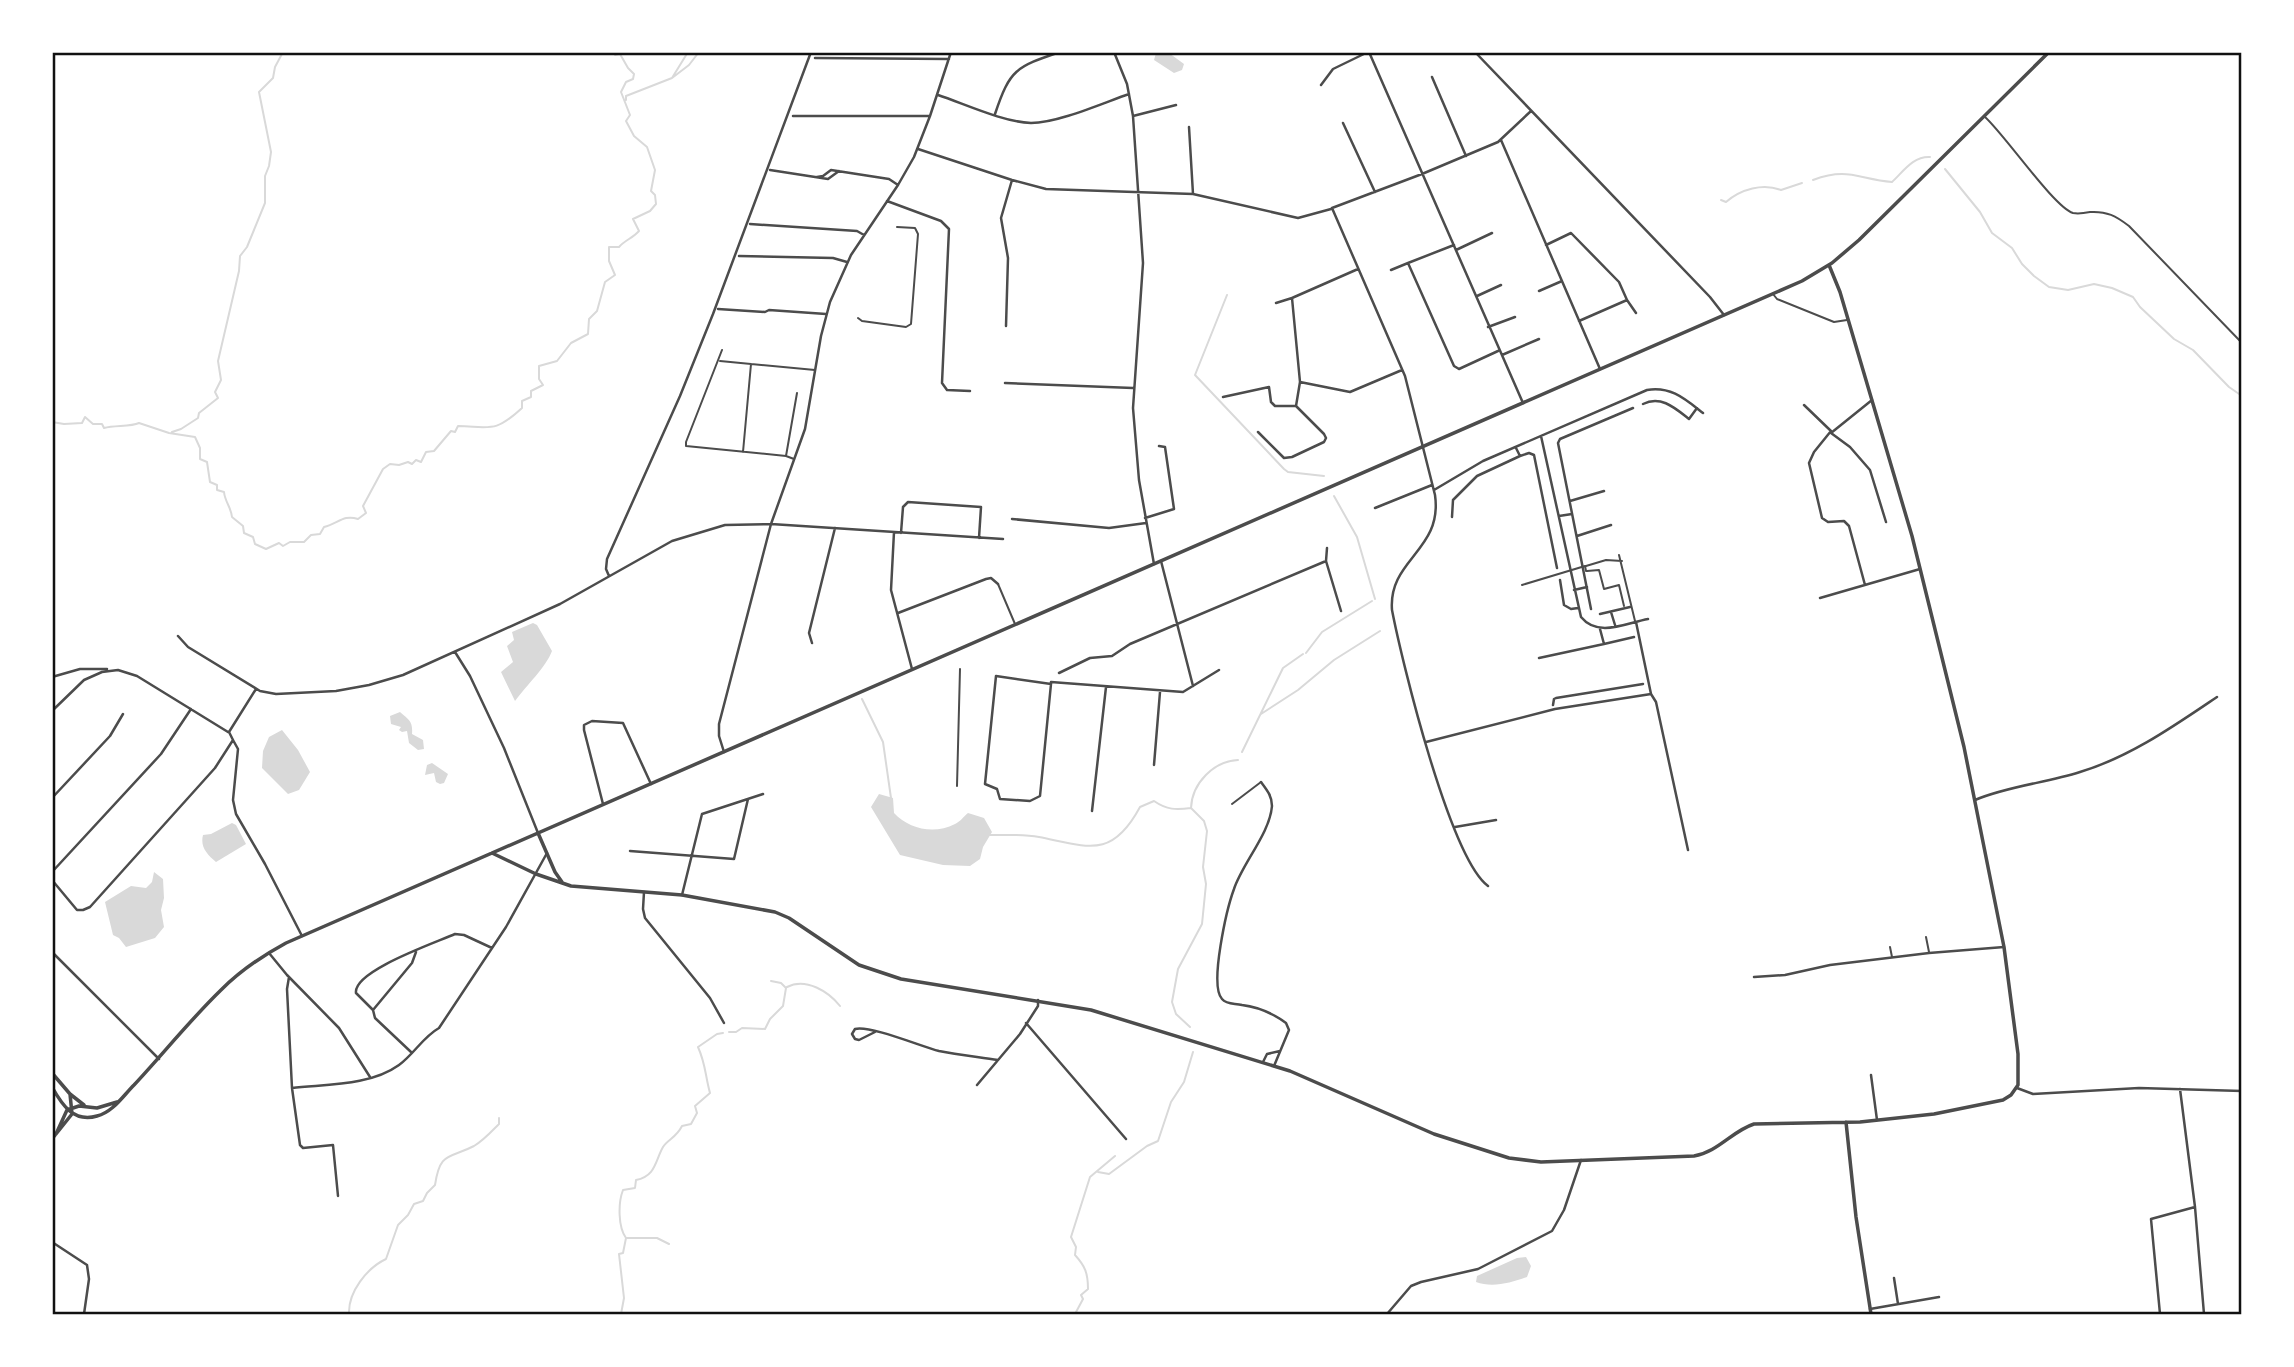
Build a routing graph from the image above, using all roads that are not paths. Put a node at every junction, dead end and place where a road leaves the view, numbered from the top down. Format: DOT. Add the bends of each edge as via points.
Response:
graph roads {
  1 [pos="811,52"];
  2 [pos="951,52"];
  3 [pos="1060,52"];
  4 [pos="1114,52"];
  5 [pos="1369,52"];
  6 [pos="1475,52"];
  7 [pos="2049,52"];
  8 [pos="815,58"];
  9 [pos="949,59"];
  10 [pos="1432,77"];
  11 [pos="1321,85"];
  12 [pos="1129,94"];
  13 [pos="937,95"];
  14 [pos="1176,105"];
  15 [pos="1531,111"];
  16 [pos="995,114"];
  17 [pos="793,116"];
  18 [pos="930,116"];
  19 [pos="1133,116"];
  20 [pos="1984,117"];
  21 [pos="1343,123"];
  22 [pos="1189,127"];
  23 [pos="1501,141"];
  24 [pos="918,149"];
  25 [pos="1466,156"];
  26 [pos="770,170"];
  27 [pos="838,171"];
  28 [pos="1422,174"];
  29 [pos="817,177"];
  30 [pos="1012,180"];
  31 [pos="898,184"];
  32 [pos="1138,192"];
  33 [pos="1375,192"];
  34 [pos="1193,194"];
  35 [pos="887,201"];
  36 [pos="1332,208"];
  37 [pos="750,224"];
  38 [pos="897,227"];
  39 [pos="1492,233"];
  40 [pos="864,235"];
  41 [pos="1545,245"];
  42 [pos="1455,247"];
  43 [pos="739,256"];
  44 [pos="847,262"];
  45 [pos="1408,263"];
  46 [pos="1829,265"];
  47 [pos="1358,269"];
  48 [pos="1391,270"];
  49 [pos="1562,281"];
  50 [pos="1501,285"];
  51 [pos="1539,291"];
  52 [pos="1773,294"];
  53 [pos="1477,296"];
  54 [pos="1292,298"];
  55 [pos="1627,300"];
  56 [pos="1276,303"];
  57 [pos="718,309"];
  58 [pos="1636,313"];
  59 [pos="826,314"];
  60 [pos="1724,316"];
  61 [pos="1515,317"];
  62 [pos="858,318"];
  63 [pos="1848,319"];
  64 [pos="1578,321"];
  65 [pos="1006,326"];
  66 [pos="1488,327"];
  67 [pos="1539,339"];
  68 [pos="2242,343"];
  69 [pos="722,350"];
  70 [pos="1500,350"];
  71 [pos="1502,355"];
  72 [pos="719,360"];
  73 [pos="751,363"];
  74 [pos="815,370"];
  75 [pos="1402,370"];
  76 [pos="1600,370"];
  77 [pos="1300,382"];
  78 [pos="1005,383"];
  79 [pos="1133,388"];
  80 [pos="970,391"];
  81 [pos="796,393"];
  82 [pos="1223,397"];
  83 [pos="1625,399"];
  84 [pos="1872,399"];
  85 [pos="1523,403"];
  86 [pos="1643,404"];
  87 [pos="1804,405"];
  88 [pos="1296,406"];
  89 [pos="1697,408"];
  90 [pos="1703,413"];
  91 [pos="1567,425"];
  92 [pos="1258,432"];
  93 [pos="1831,433"];
  94 [pos="1572,434"];
  95 [pos="1541,436"];
  96 [pos="1159,446"];
  97 [pos="1422,447"];
  98 [pos="1516,447"];
  99 [pos="743,452"];
  100 [pos="786,456"];
  101 [pos="1520,456"];
  102 [pos="795,460"];
  103 [pos="1462,473"];
  104 [pos="1470,483"];
  105 [pos="1432,485"];
  106 [pos="1434,490"];
  107 [pos="1604,491"];
  108 [pos="1569,502"];
  109 [pos="1375,508"];
  110 [pos="1572,514"];
  111 [pos="1559,516"];
  112 [pos="1452,517"];
  113 [pos="1012,519"];
  114 [pos="1145,521"];
  115 [pos="1886,522"];
  116 [pos="771,524"];
  117 [pos="1611,525"];
  118 [pos="835,528"];
  119 [pos="894,532"];
  120 [pos="901,533"];
  121 [pos="1563,534"];
  122 [pos="1576,536"];
  123 [pos="1551,537"];
  124 [pos="979,538"];
  125 [pos="1003,540"];
  126 [pos="1326,548"];
  127 [pos="1619,555"];
  128 [pos="1161,561"];
  129 [pos="1326,561"];
  130 [pos="1622,561"];
  131 [pos="1154,564"];
  132 [pos="1584,567"];
  133 [pos="1557,568"];
  134 [pos="1920,569"];
  135 [pos="1570,571"];
  136 [pos="609,576"];
  137 [pos="1560,580"];
  138 [pos="998,584"];
  139 [pos="1522,585"];
  140 [pos="1866,585"];
  141 [pos="1587,587"];
  142 [pos="1574,590"];
  143 [pos="1819,598"];
  144 [pos="1624,606"];
  145 [pos="1631,606"];
  146 [pos="1578,608"];
  147 [pos="1591,609"];
  148 [pos="1340,611"];
  149 [pos="1611,612"];
  150 [pos="898,613"];
  151 [pos="1600,614"];
  152 [pos="1648,619"];
  153 [pos="1636,622"];
  154 [pos="1178,624"];
  155 [pos="1016,625"];
  156 [pos="1615,626"];
  157 [pos="1601,629"];
  158 [pos="178,636"];
  159 [pos="1634,637"];
  160 [pos="812,643"];
  161 [pos="1604,644"];
  162 [pos="455,652"];
  163 [pos="1539,658"];
  164 [pos="912,669"];
  165 [pos="960,669"];
  166 [pos="111,670"];
  167 [pos="1219,670"];
  168 [pos="1059,673"];
  169 [pos="52,677"];
  170 [pos="1051,684"];
  171 [pos="1643,684"];
  172 [pos="1193,686"];
  173 [pos="1632,686"];
  174 [pos="1105,687"];
  175 [pos="256,689"];
  176 [pos="1160,692"];
  177 [pos="1651,694"];
  178 [pos="1634,695"];
  179 [pos="2217,697"];
  180 [pos="1553,705"];
  181 [pos="191,709"];
  182 [pos="52,711"];
  183 [pos="122,714"];
  184 [pos="229,732"];
  185 [pos="233,740"];
  186 [pos="1426,742"];
  187 [pos="724,752"];
  188 [pos="1154,765"];
  189 [pos="1261,782"];
  190 [pos="651,784"];
  191 [pos="957,786"];
  192 [pos="763,794"];
  193 [pos="52,798"];
  194 [pos="748,799"];
  195 [pos="1975,800"];
  196 [pos="603,804"];
  197 [pos="1232,804"];
  198 [pos="1092,811"];
  199 [pos="1496,820"];
  200 [pos="1453,827"];
  201 [pos="538,833"];
  202 [pos="1688,850"];
  203 [pos="630,851"];
  204 [pos="492,853"];
  205 [pos="547,853"];
  206 [pos="692,856"];
  207 [pos="52,872"];
  208 [pos="555,872"];
  209 [pos="536,874"];
  210 [pos="52,880"];
  211 [pos="552,880"];
  212 [pos="564,884"];
  213 [pos="1488,886"];
  214 [pos="645,892"];
  215 [pos="682,895"];
  216 [pos="302,936"];
  217 [pos="1926,937"];
  218 [pos="1890,947"];
  219 [pos="2004,947"];
  220 [pos="492,948"];
  221 [pos="416,951"];
  222 [pos="52,952"];
  223 [pos="269,953"];
  224 [pos="1929,953"];
  225 [pos="1892,958"];
  226 [pos="1754,976"];
  227 [pos="289,977"];
  228 [pos="1038,1000"];
  229 [pos="373,1010"];
  230 [pos="724,1023"];
  231 [pos="1026,1023"];
  232 [pos="875,1032"];
  233 [pos="1280,1051"];
  234 [pos="411,1053"];
  235 [pos="159,1059"];
  236 [pos="998,1060"];
  237 [pos="1263,1062"];
  238 [pos="1274,1066"];
  239 [pos="52,1073"];
  240 [pos="1871,1075"];
  241 [pos="370,1078"];
  242 [pos="977,1085"];
  243 [pos="52,1087"];
  244 [pos="2017,1087"];
  245 [pos="292,1088"];
  246 [pos="2180,1089"];
  247 [pos="2242,1091"];
  248 [pos="70,1094"];
  249 [pos="119,1101"];
  250 [pos="73,1107"];
  251 [pos="86,1107"];
  252 [pos="69,1112"];
  253 [pos="1877,1120"];
  254 [pos="1846,1122"];
  255 [pos="56,1134"];
  256 [pos="52,1139"];
  257 [pos="1126,1139"];
  258 [pos="1581,1160"];
  259 [pos="338,1196"];
  260 [pos="2195,1207"];
  261 [pos="52,1242"];
  262 [pos="1894,1278"];
  263 [pos="1939,1297"];
  264 [pos="1898,1304"];
  265 [pos="1870,1309"];
  266 [pos="84,1314"];
  267 [pos="1387,1314"];
  268 [pos="1871,1314"];
  269 [pos="2160,1314"];
  270 [pos="2204,1314"];
  1 -- 136 [label="street" via="680,397 607,559"];
  2 -- 9 [label="street"];
  3 -- 16 [label="street" via="1028,63 1013,75"];
  4 -- 12 [label="street"];
  5 -- 11 [label="street" via="1333,69"];
  5 -- 28 [label="street"];
  6 -- 15 [label="street"];
  7 -- 20 [label="street"];
  8 -- 9 [label="street"];
  9 -- 13 [label="street"];
  10 -- 25 [label="street"];
  12 -- 16 [label="street" via="1039,122"];
  12 -- 19 [label="street"];
  13 -- 16 [label="street"];
  13 -- 18 [label="street"];
  14 -- 19 [label="street"];
  15 -- 23 [label="street"];
  15 -- 60 [label="street"];
  17 -- 18 [label="street"];
  18 -- 24 [label="street"];
  19 -- 32 [label="street"];
  20 -- 46 [label="street"];
  20 -- 68 [label="street" via="2067,209 2118,217"];
  21 -- 33 [label="street"];
  22 -- 34 [label="street"];
  23 -- 25 [label="street"];
  23 -- 41 [label="street"];
  24 -- 30 [label="street"];
  24 -- 31 [label="street"];
  25 -- 28 [label="street"];
  26 -- 29 [label="street"];
  27 -- 29 [label="street"];
  27 -- 29 [label="street" via="830,179"];
  27 -- 31 [label="street"];
  28 -- 33 [label="street"];
  28 -- 42 [label="street"];
  30 -- 32 [label="street" via="1054,190"];
  30 -- 65 [label="street" via="1001,218 1008,258"];
  31 -- 35 [label="street"];
  32 -- 34 [label="street"];
  32 -- 79 [label="street" via="1143,263"];
  33 -- 36 [label="street"];
  34 -- 36 [label="street" via="1298,218"];
  35 -- 40 [label="street"];
  35 -- 80 [label="street" via="941,221 949,229 942,383 947,390"];
  36 -- 47 [label="street"];
  37 -- 40 [label="street"];
  38 -- 62 [label="street" via="915,228 918,234 912,323 907,327"];
  39 -- 42 [label="street"];
  40 -- 44 [label="street"];
  41 -- 49 [label="street"];
  41 -- 55 [label="street" via="1571,233 1619,282"];
  42 -- 45 [label="street"];
  42 -- 53 [label="street"];
  43 -- 44 [label="street"];
  44 -- 59 [label="street"];
  45 -- 48 [label="street"];
  45 -- 70 [label="street" via="1454,366 1459,369"];
  46 -- 52 [label="street"];
  46 -- 63 [label="street"];
  47 -- 54 [label="street"];
  47 -- 75 [label="street"];
  49 -- 51 [label="street"];
  49 -- 64 [label="street"];
  50 -- 53 [label="street"];
  52 -- 60 [label="street"];
  52 -- 63 [label="street" via="1833,322"];
  53 -- 66 [label="street"];
  54 -- 56 [label="street"];
  54 -- 77 [label="street"];
  55 -- 58 [label="street"];
  55 -- 64 [label="street"];
  57 -- 59 [label="street"];
  59 -- 74 [label="street"];
  60 -- 76 [label="street"];
  61 -- 66 [label="street"];
  63 -- 84 [label="street"];
  64 -- 76 [label="street"];
  66 -- 70 [label="street"];
  67 -- 71 [label="street"];
  69 -- 72 [label="street"];
  70 -- 71 [label="street"];
  71 -- 85 [label="street"];
  72 -- 73 [label="street"];
  72 -- 99 [label="street" via="686,446"];
  73 -- 74 [label="street"];
  73 -- 99 [label="street"];
  74 -- 102 [label="street"];
  75 -- 77 [label="street" via="1350,391"];
  75 -- 97 [label="street"];
  76 -- 85 [label="street"];
  77 -- 88 [label="street"];
  78 -- 79 [label="street"];
  79 -- 114 [label="street"];
  81 -- 100 [label="street"];
  82 -- 88 [label="street" via="1269,387 1275,406"];
  83 -- 89 [label="street" via="1665,389"];
  83 -- 91 [label="street"];
  83 -- 94 [label="street" via="1632,408"];
  84 -- 93 [label="street"];
  84 -- 134 [label="street"];
  85 -- 97 [label="street"];
  86 -- 89 [label="street" via="1652,400 1670,404 1689,419"];
  87 -- 93 [label="street"];
  88 -- 92 [label="street" via="1324,434 1324,442 1284,458"];
  89 -- 90 [label="street"];
  91 -- 94 [label="street"];
  91 -- 95 [label="street"];
  93 -- 115 [label="street" via="1870,470"];
  93 -- 140 [label="street" via="1814,452 1810,469 1824,520 1844,521 1849,526"];
  94 -- 108 [label="street" via="1558,444"];
  95 -- 98 [label="street"];
  95 -- 111 [label="street"];
  96 -- 114 [label="street" via="1166,447 1174,509"];
  97 -- 105 [label="street"];
  97 -- 128 [label="street"];
  98 -- 101 [label="street"];
  98 -- 103 [label="street"];
  99 -- 100 [label="street"];
  100 -- 102 [label="street"];
  101 -- 104 [label="street"];
  101 -- 123 [label="street" via="1534,456"];
  102 -- 116 [label="street"];
  103 -- 104 [label="street"];
  103 -- 106 [label="street"];
  104 -- 112 [label="street" via="1453,499"];
  105 -- 106 [label="street"];
  105 -- 109 [label="street"];
  106 -- 186 [label="street" via="1437,510 1432,532 1398,577 1392,602"];
  107 -- 108 [label="street"];
  108 -- 110 [label="street"];
  110 -- 111 [label="street"];
  110 -- 122 [label="street"];
  111 -- 121 [label="street"];
  113 -- 114 [label="street" via="1113,528"];
  114 -- 131 [label="street"];
  116 -- 118 [label="street"];
  116 -- 136 [label="street" via="731,523 690,534"];
  116 -- 187 [label="street" via="719,724"];
  117 -- 122 [label="street"];
  118 -- 119 [label="street"];
  118 -- 160 [label="street" via="809,633"];
  119 -- 120 [label="street"];
  119 -- 150 [label="street" via="891,590"];
  120 -- 124 [label="street"];
  120 -- 124 [label="street" via="903,504 908,502 981,507"];
  121 -- 123 [label="street"];
  121 -- 135 [label="street"];
  122 -- 132 [label="street"];
  123 -- 133 [label="street"];
  124 -- 125 [label="street"];
  126 -- 129 [label="street"];
  127 -- 130 [label="street"];
  128 -- 131 [label="street"];
  128 -- 154 [label="street"];
  129 -- 148 [label="street"];
  129 -- 154 [label="street"];
  130 -- 132 [label="street"];
  130 -- 145 [label="street"];
  131 -- 155 [label="street"];
  132 -- 135 [label="street"];
  132 -- 141 [label="street"];
  132 -- 144 [label="street" via="1586,571 1599,570 1604,589 1619,586"];
  134 -- 140 [label="street"];
  134 -- 195 [label="street"];
  135 -- 139 [label="street"];
  135 -- 142 [label="street"];
  136 -- 162 [label="street"];
  137 -- 146 [label="street" via="1564,605"];
  138 -- 150 [label="street" via="986,579"];
  138 -- 155 [label="street"];
  140 -- 143 [label="street"];
  141 -- 142 [label="street"];
  141 -- 147 [label="street"];
  142 -- 146 [label="street"];
  145 -- 149 [label="street"];
  145 -- 153 [label="street"];
  146 -- 157 [label="street" via="1585,623"];
  149 -- 151 [label="street"];
  149 -- 156 [label="street"];
  150 -- 164 [label="street"];
  152 -- 153 [label="street"];
  153 -- 156 [label="street"];
  153 -- 177 [label="street"];
  154 -- 168 [label="street" via="1112,656 1090,658"];
  154 -- 172 [label="street"];
  155 -- 164 [label="street"];
  156 -- 157 [label="street"];
  157 -- 161 [label="street"];
  158 -- 175 [label="street"];
  159 -- 161 [label="street"];
  161 -- 163 [label="street"];
  162 -- 175 [label="street" via="396,678 358,687 286,694"];
  162 -- 201 [label="street" via="504,748"];
  164 -- 187 [label="street"];
  165 -- 191 [label="street"];
  166 -- 169 [label="street" via="84,668"];
  166 -- 181 [label="street" via="137,676"];
  166 -- 182 [label="street" via="84,680"];
  167 -- 172 [label="street"];
  170 -- 170 [label="street" via="996,677 985,784 997,789 1000,799 1030,801 1040,796"];
  170 -- 174 [label="street"];
  171 -- 173 [label="street"];
  172 -- 176 [label="street" via="1183,692"];
  173 -- 178 [label="street"];
  173 -- 180 [label="street" via="1556,698"];
  174 -- 176 [label="street"];
  174 -- 198 [label="street"];
  175 -- 184 [label="street"];
  176 -- 188 [label="street"];
  177 -- 178 [label="street"];
  177 -- 202 [label="street"];
  178 -- 186 [label="street" via="1555,709"];
  179 -- 195 [label="street" via="2116,758"];
  181 -- 184 [label="street"];
  181 -- 207 [label="street" via="161,754"];
  183 -- 193 [label="street" via="110,736"];
  184 -- 185 [label="street"];
  185 -- 210 [label="street" via="215,768 90,907 77,910"];
  185 -- 216 [label="street" via="238,749 236,814"];
  186 -- 200 [label="street"];
  187 -- 190 [label="street"];
  189 -- 197 [label="street"];
  189 -- 233 [label="street" via="1272,809 1237,881 1216,981 1226,1003 1256,1008 1283,1021 1289,1030"];
  190 -- 196 [label="street"];
  190 -- 196 [label="street" via="623,723 589,721 584,730"];
  192 -- 194 [label="street"];
  194 -- 206 [label="street" via="702,814"];
  194 -- 206 [label="street" via="734,859"];
  195 -- 219 [label="street"];
  196 -- 201 [label="street"];
  199 -- 200 [label="street"];
  200 -- 213 [label="street"];
  201 -- 204 [label="street"];
  201 -- 205 [label="street"];
  203 -- 206 [label="street"];
  204 -- 209 [label="street"];
  204 -- 216 [label="street"];
  205 -- 208 [label="street"];
  205 -- 209 [label="street"];
  206 -- 215 [label="street"];
  208 -- 211 [label="street"];
  208 -- 212 [label="street"];
  209 -- 211 [label="street"];
  209 -- 220 [label="street"];
  211 -- 212 [label="street"];
  212 -- 214 [label="street"];
  214 -- 215 [label="street"];
  214 -- 230 [label="street" via="645,918"];
  215 -- 228 [label="street" via="780,914 849,959 887,976"];
  216 -- 223 [label="street"];
  217 -- 224 [label="street"];
  218 -- 225 [label="street"];
  219 -- 224 [label="street"];
  219 -- 244 [label="street" via="2019,1065"];
  220 -- 221 [label="street" via="457,934"];
  220 -- 234 [label="street" via="439,1028"];
  221 -- 229 [label="street" via="416,958"];
  221 -- 229 [label="street" via="373,971 358,984 356,993"];
  222 -- 235 [label="street"];
  223 -- 227 [label="street"];
  223 -- 235 [label="street" via="219,991"];
  224 -- 225 [label="street"];
  225 -- 226 [label="street"];
  227 -- 241 [label="street" via="340,1028"];
  227 -- 245 [label="street"];
  228 -- 231 [label="street"];
  228 -- 237 [label="street" via="1091,1010"];
  229 -- 234 [label="street" via="375,1018"];
  231 -- 236 [label="street"];
  231 -- 257 [label="street"];
  232 -- 232 [label="street" via="857,1028 852,1034 859,1040"];
  232 -- 236 [label="street" via="940,1051"];
  233 -- 237 [label="street" via="1267,1054"];
  233 -- 238 [label="street"];
  234 -- 241 [label="street" via="390,1070"];
  235 -- 249 [label="street"];
  236 -- 242 [label="street"];
  237 -- 238 [label="street"];
  238 -- 258 [label="street" via="1470,1146 1525,1161"];
  239 -- 248 [label="street"];
  240 -- 253 [label="street"];
  241 -- 245 [label="street"];
  243 -- 252 [label="street"];
  244 -- 246 [label="street" via="2033,1094"];
  244 -- 253 [label="street" via="2000,1101"];
  245 -- 259 [label="street" via="301,1148 334,1146"];
  246 -- 247 [label="street"];
  246 -- 260 [label="street"];
  248 -- 250 [label="street"];
  248 -- 251 [label="street"];
  249 -- 251 [label="street"];
  249 -- 252 [label="street" via="95,1117"];
  250 -- 251 [label="street"];
  250 -- 252 [label="street"];
  252 -- 255 [label="street"];
  252 -- 255 [label="street"];
  253 -- 254 [label="street"];
  254 -- 258 [label="street" via="1754,1124 1697,1156"];
  254 -- 265 [label="street"];
  255 -- 256 [label="street"];
  258 -- 267 [label="street" via="1552,1231 1478,1269 1411,1286"];
  260 -- 269 [label="street" via="2151,1220"];
  260 -- 270 [label="street"];
  261 -- 266 [label="street" via="89,1269"];
  262 -- 264 [label="street"];
  263 -- 264 [label="street"];
  264 -- 265 [label="street"];
  265 -- 268 [label="street"];
}
